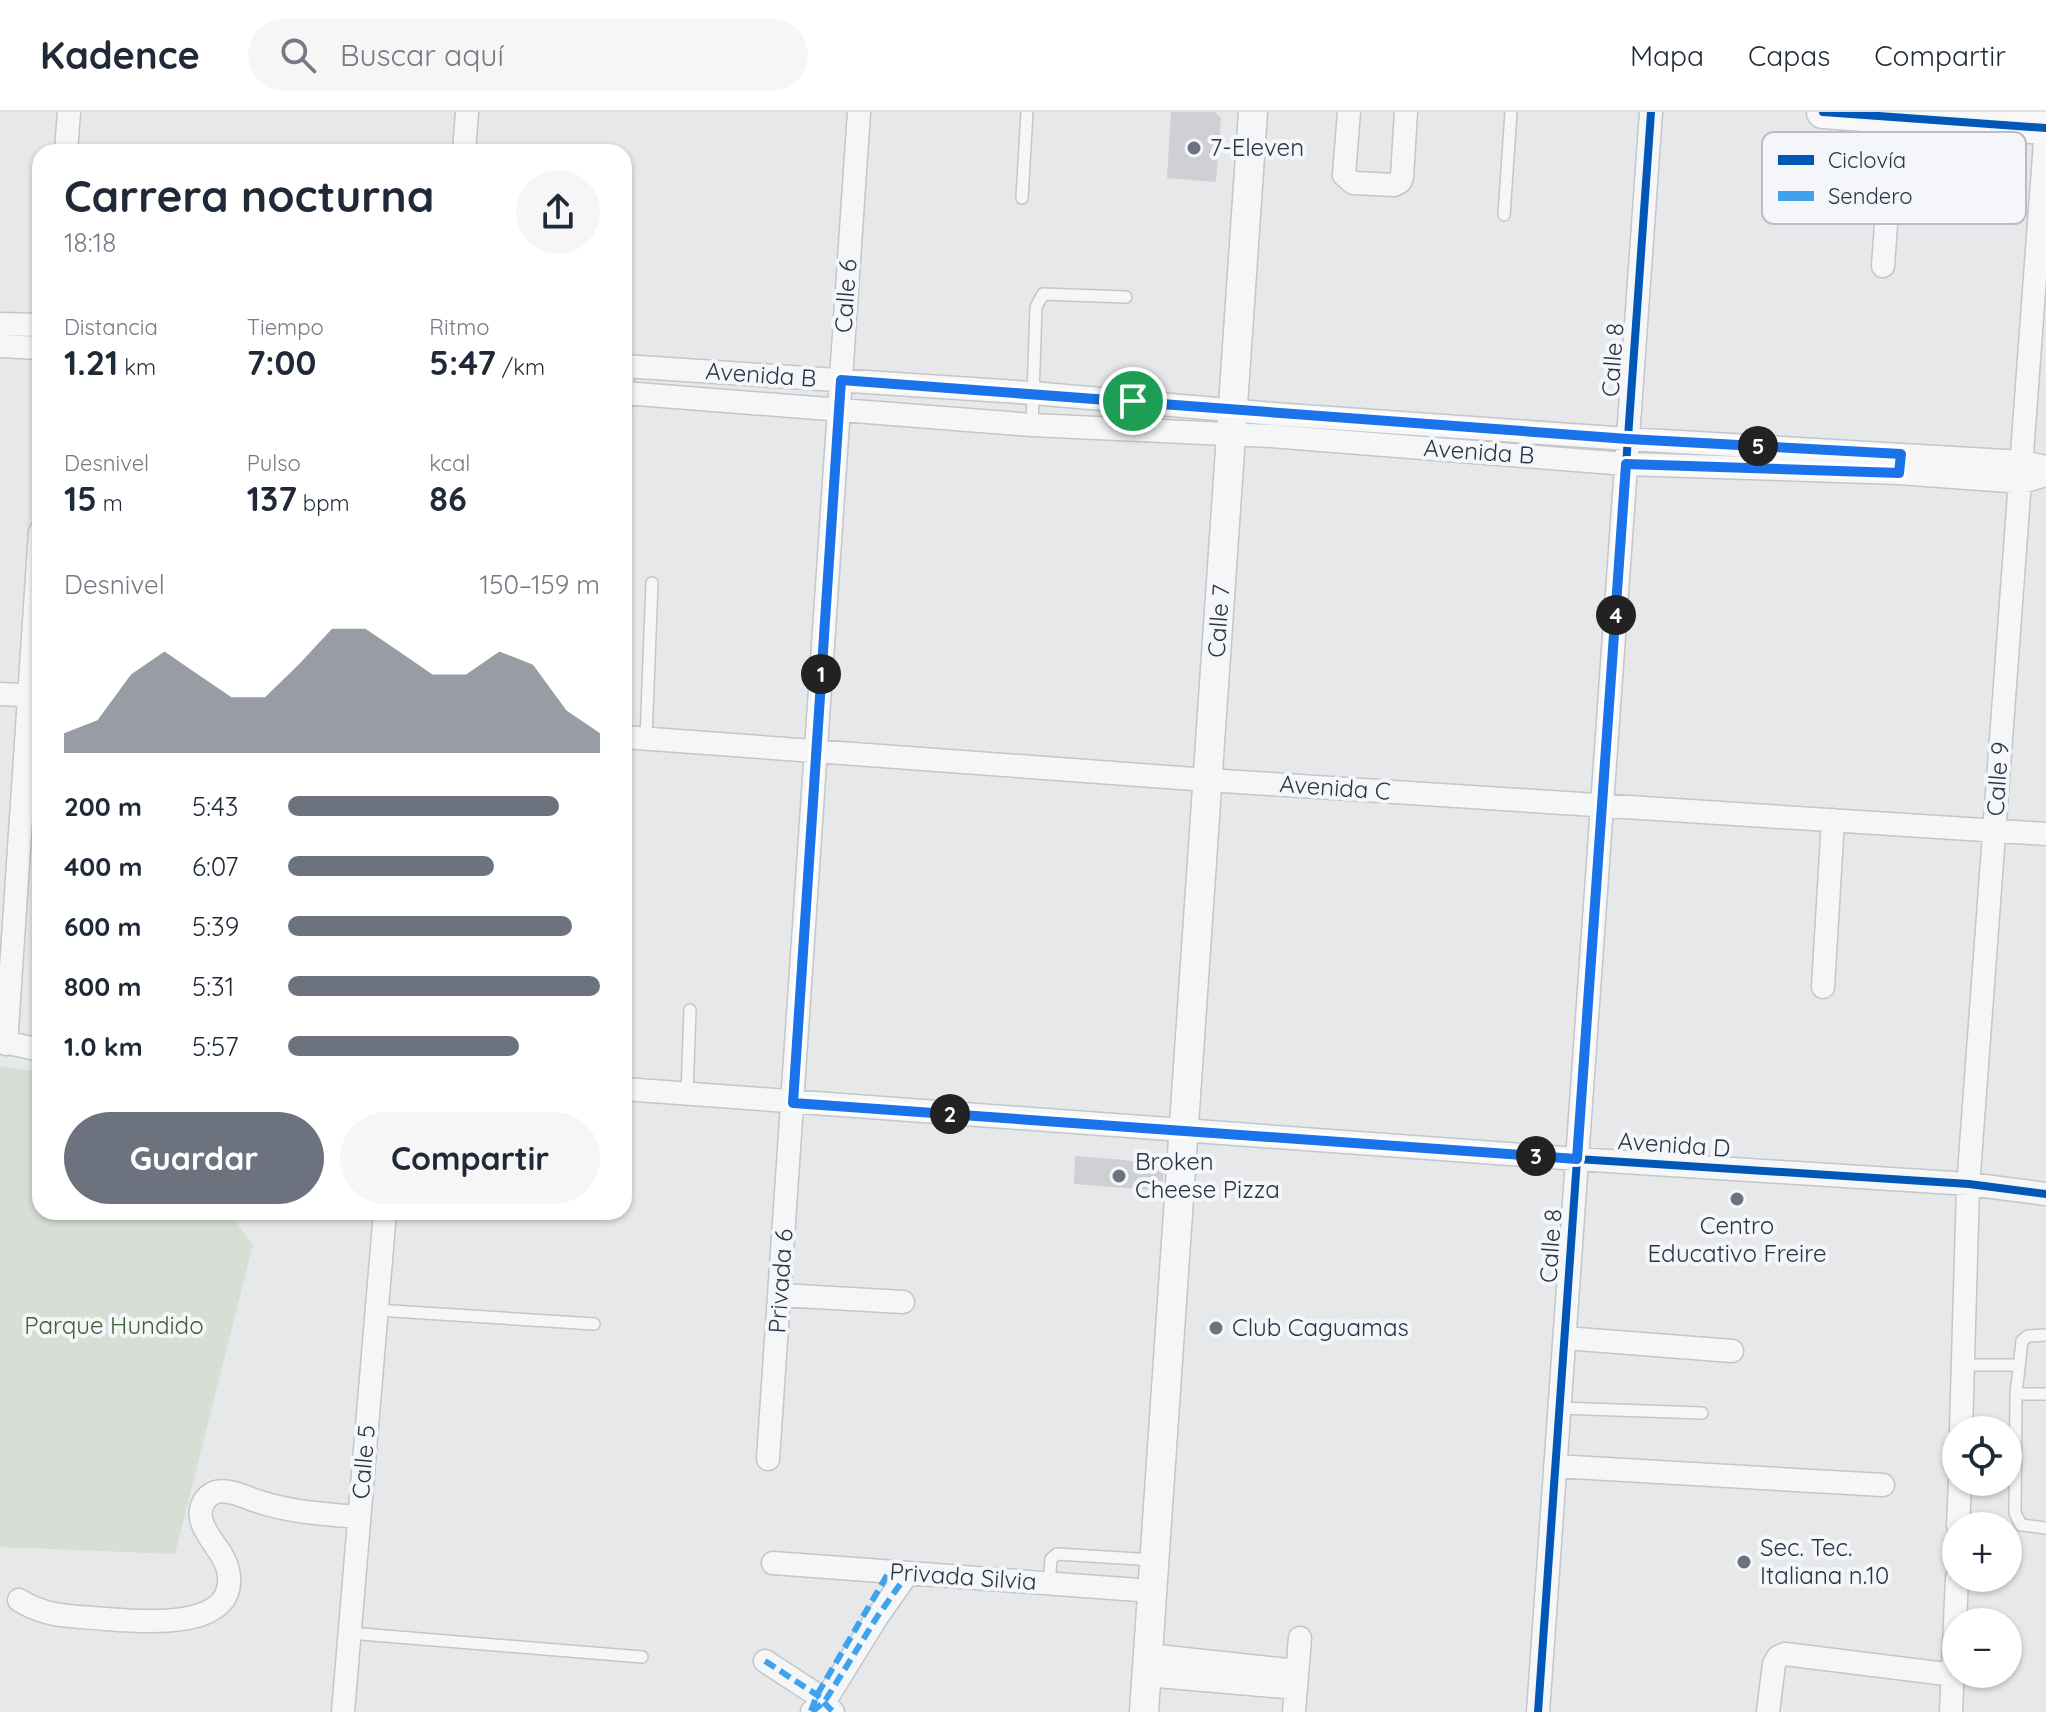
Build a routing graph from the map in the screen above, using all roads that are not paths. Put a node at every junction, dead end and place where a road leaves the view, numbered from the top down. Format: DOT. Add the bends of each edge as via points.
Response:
graph roads {
  1 [pos="69,112"];
  2 [pos="467,112"];
  3 [pos="859,112"];
  4 [pos="1027,112"];
  5 [pos="1253,112"];
  6 [pos="1349,112"];
  7 [pos="1406,112"];
  8 [pos="1511,112"];
  9 [pos="1651,112"];
  10 [pos="1823,112"];
  11 [pos="1894,117"];
  12 [pos="2046,128"];
  13 [pos="1893,132"];
  14 [pos="67,144"];
  15 [pos="465,144"];
  16 [pos="1022,198"];
  17 [pos="1504,215"];
  18 [pos="1886,224"];
  19 [pos="1883,266"];
  20 [pos="1126,297"];
  21 [pos="0,324"];
  22 [pos="32,325"];
  23 [pos="0,346"];
  24 [pos="32,348"];
  25 [pos="632,366"];
  26 [pos="841,380"];
  27 [pos="632,393"];
  28 [pos="1032,393"];
  29 [pos="838,409"];
  30 [pos="1233,421"];
  31 [pos="1032,425"];
  32 [pos="1463,427"];
  33 [pos="1628,439"];
  34 [pos="1461,451"];
  35 [pos="1900,463"];
  36 [pos="1626,464"];
  37 [pos="2046,467"];
  38 [pos="2022,472"];
  39 [pos="2046,475"];
  40 [pos="652,583"];
  41 [pos="0,694"];
  42 [pos="32,696"];
  43 [pos="32,718"];
  44 [pos="635,738"];
  45 [pos="816,750"];
  46 [pos="1208,780"];
  47 [pos="1602,805"];
  48 [pos="1833,820"];
  49 [pos="1994,831"];
  50 [pos="2046,834"];
  51 [pos="1823,987"];
  52 [pos="690,1010"];
  53 [pos="3,1042"];
  54 [pos="32,1048"];
  55 [pos="632,1090"];
  56 [pos="687,1095"];
  57 [pos="793,1103"];
  58 [pos="1185,1130"];
  59 [pos="1577,1159"];
  60 [pos="1969,1184"];
  61 [pos="2046,1194"];
  62 [pos="384,1220"];
  63 [pos="780,1295"];
  64 [pos="903,1302"];
  65 [pos="377,1310"];
  66 [pos="594,1324"];
  67 [pos="2046,1335"];
  68 [pos="1565,1338"];
  69 [pos="1732,1351"];
  70 [pos="1963,1365"];
  71 [pos="2019,1365"];
  72 [pos="2016,1394"];
  73 [pos="2046,1394"];
  74 [pos="1560,1408"];
  75 [pos="1702,1413"];
  76 [pos="1961,1416"];
  77 [pos="768,1459"];
  78 [pos="1555,1466"];
  79 [pos="1883,1485"];
  80 [pos="359,1517"];
  81 [pos="2046,1528"];
  82 [pos="1154,1560"];
  83 [pos="773,1563"];
  84 [pos="898,1572"];
  85 [pos="1049,1583"];
  86 [pos="1152,1591"];
  87 [pos="19,1600"];
  88 [pos="349,1633"];
  89 [pos="1300,1638"];
  90 [pos="642,1657"];
  91 [pos="765,1661"];
  92 [pos="1147,1665"];
  93 [pos="1942,1674"];
  94 [pos="1296,1679"];
  95 [pos="1953,1688"];
  96 [pos="820,1706"];
  97 [pos="343,1712"];
  98 [pos="1144,1712"];
  99 [pos="1294,1712"];
  100 [pos="1538,1712"];
  101 [pos="1768,1712"];
  102 [pos="1951,1712"];
  1 -- 14 [label="street"];
  2 -- 15 [label="street"];
  3 -- 26 [label="street, Calle 6"];
  4 -- 16 [label="lane"];
  5 -- 30 [label="street, Calle 7"];
  6 -- 7 [label="street" via="1344,175 1353,183 1394,185 1402,177"];
  8 -- 17 [label="lane"];
  9 -- 33 [label="street, Calle 8"];
  10 -- 11 [label="main road"];
  11 -- 12 [label="main road"];
  11 -- 13 [label="street"];
  12 -- 38 [label="street, Calle 9"];
  18 -- 19 [label="street"];
  20 -- 28 [label="lane" via="1043,294 1036,307"];
  21 -- 22 [label="street"];
  23 -- 24 [label="street"];
  25 -- 26 [label="street, Avenida B"];
  26 -- 28 [label="street, Avenida B"];
  26 -- 29 [label="street, Calle 6"];
  27 -- 29 [label="street, Avenida B"];
  28 -- 30 [label="street, Avenida B"];
  28 -- 31 [label="lane"];
  29 -- 31 [label="street, Avenida B"];
  29 -- 45 [label="street, Calle 6"];
  30 -- 31 [label="street, Avenida B"];
  30 -- 32 [label="street, Avenida B"];
  30 -- 34 [label="street, Avenida B"];
  30 -- 46 [label="street, Calle 7"];
  32 -- 33 [label="street, Avenida B"];
  32 -- 34 [label="street"];
  33 -- 35 [label="street, Avenida B"];
  33 -- 36 [label="street, Calle 8"];
  34 -- 36 [label="street, Avenida B"];
  35 -- 36 [label="street, Avenida B"];
  35 -- 38 [label="street, Avenida B"];
  36 -- 47 [label="street, Calle 8"];
  37 -- 38 [label="street, Avenida B"];
  38 -- 39 [label="street, Avenida B"];
  38 -- 49 [label="street, Calle 9"];
  40 -- 44 [label="lane"];
  41 -- 42 [label="street"];
  43 -- 53 [label="street"];
  44 -- 45 [label="street, Avenida C"];
  45 -- 46 [label="street, Avenida C"];
  45 -- 57 [label="street, Calle 6"];
  46 -- 47 [label="street, Avenida C"];
  46 -- 58 [label="street, Calle 7"];
  47 -- 48 [label="street, Avenida C"];
  47 -- 59 [label="street, Calle 8"];
  48 -- 49 [label="street, Avenida C"];
  48 -- 51 [label="street"];
  49 -- 50 [label="street, Avenida C"];
  49 -- 60 [label="street, Calle 9"];
  52 -- 56 [label="lane"];
  53 -- 54 [label="street"];
  55 -- 56 [label="street, Avenida D"];
  56 -- 57 [label="street, Avenida D"];
  57 -- 58 [label="street, Avenida D"];
  57 -- 63 [label="street, Privada 6"];
  58 -- 59 [label="street, Avenida D"];
  58 -- 82 [label="street, Calle 7"];
  59 -- 60 [label="street, Avenida D"];
  59 -- 68 [label="street, Calle 8"];
  60 -- 61 [label="street, Avenida D"];
  60 -- 70 [label="street, Calle 9"];
  62 -- 65 [label="street, Calle 5"];
  63 -- 64 [label="street"];
  63 -- 77 [label="street, Privada 6"];
  65 -- 66 [label="lane"];
  65 -- 80 [label="street, Calle 5"];
  67 -- 71 [label="lane" via="2022,1341"];
  68 -- 69 [label="street"];
  68 -- 74 [label="street, Calle 8"];
  70 -- 71 [label="lane"];
  70 -- 76 [label="street, Calle 9"];
  71 -- 72 [label="lane"];
  72 -- 73 [label="lane"];
  72 -- 81 [label="lane" via="2015,1513 2021,1525"];
  74 -- 75 [label="lane"];
  74 -- 78 [label="street, Calle 8"];
  78 -- 79 [label="street"];
  78 -- 100 [label="street, Calle 8"];
  80 -- 87 [label="street" via="274,1507 215,1492 203,1501 200,1513 227,1567 226,1593 218,1606 189,1619 38,1612"];
  80 -- 88 [label="street, Calle 5"];
  82 -- 85 [label="lane" via="1057,1554 1051,1559"];
  82 -- 86 [label="street, Calle 7"];
  83 -- 84 [label="street, Privada Silvia"];
  84 -- 85 [label="street, Privada Silvia"];
  84 -- 96 [label="street"];
  85 -- 86 [label="street, Privada Silvia"];
  86 -- 92 [label="street, Calle 7"];
  88 -- 90 [label="lane"];
  88 -- 97 [label="street, Calle 5"];
  89 -- 94 [label="street"];
  91 -- 96 [label="street"];
  92 -- 94 [label="street"];
  92 -- 98 [label="street, Calle 7"];
  93 -- 101 [label="street" via="1785,1654 1774,1664"];
  94 -- 99 [label="street"];
  95 -- 102 [label="street"];
}
